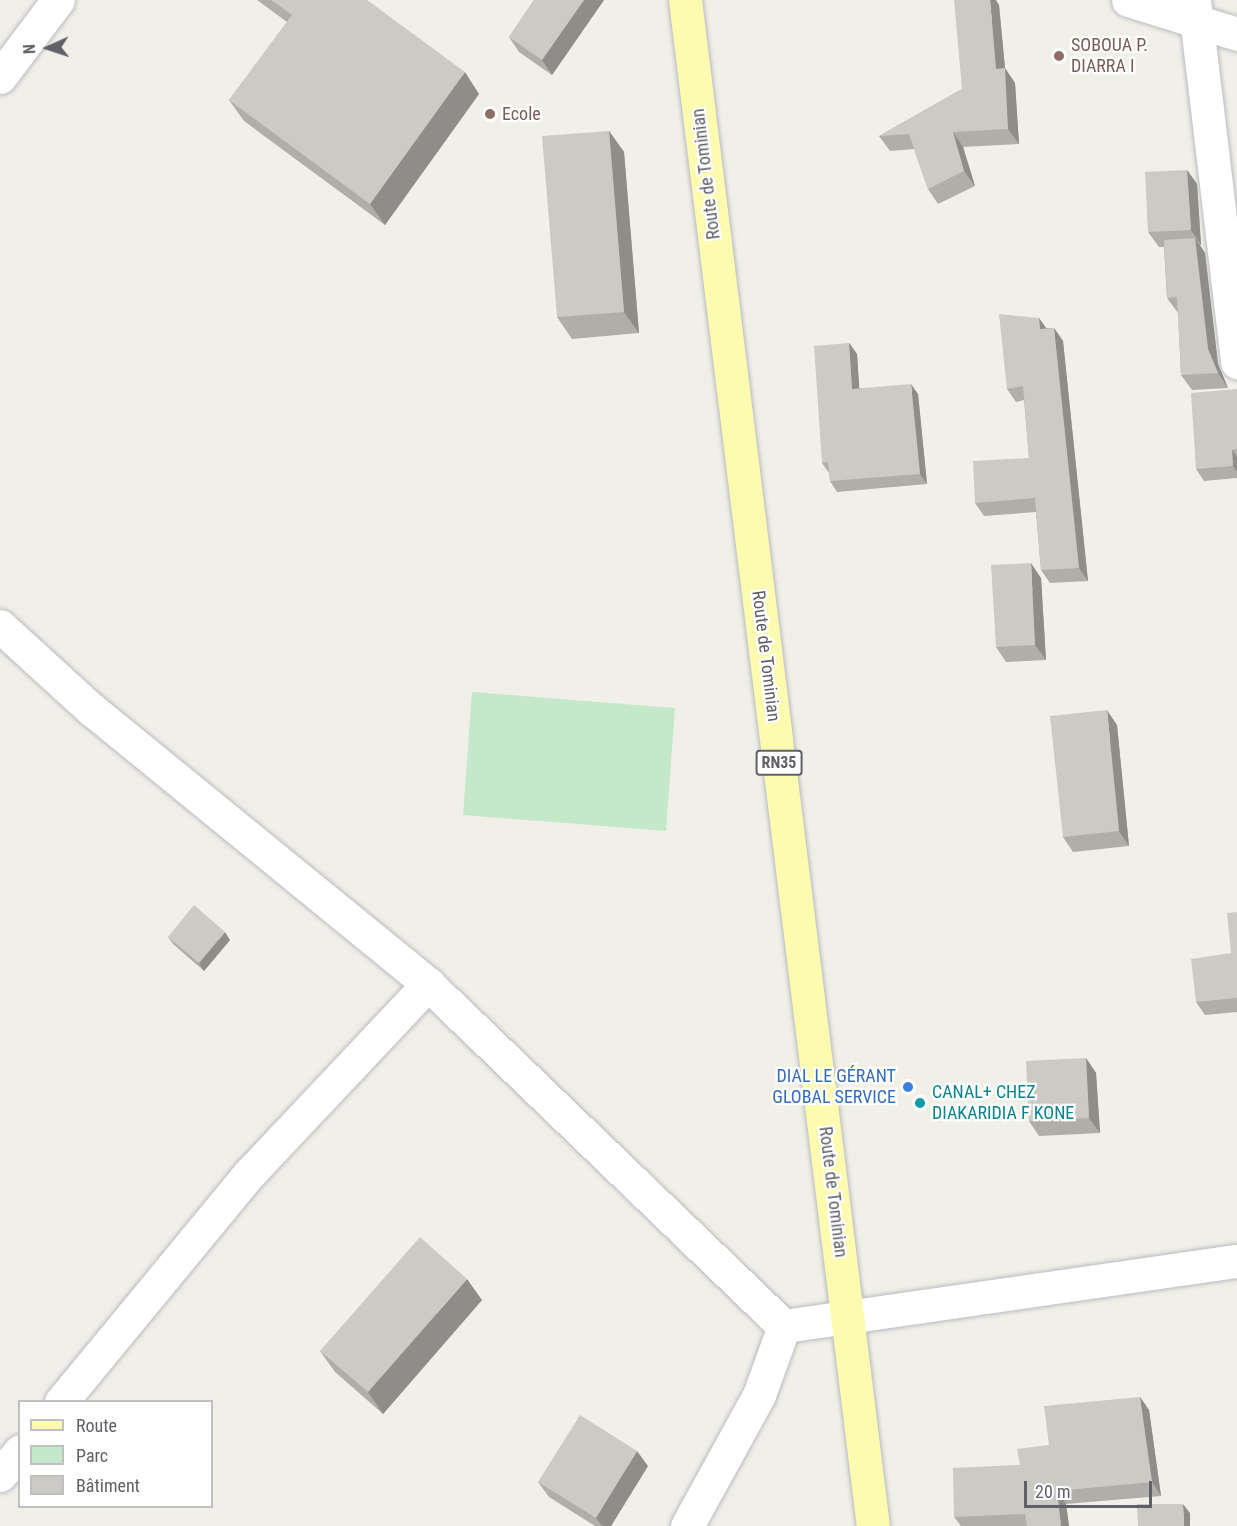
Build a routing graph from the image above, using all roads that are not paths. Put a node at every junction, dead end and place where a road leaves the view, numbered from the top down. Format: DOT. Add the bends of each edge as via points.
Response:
graph roads {
  1 [pos="58,0"];
  2 [pos="685,0"];
  3 [pos="1128,0"];
  4 [pos="1195,11"];
  5 [pos="1237,34"];
  6 [pos="0,77"];
  7 [pos="1237,362"];
  8 [pos="0,626"];
  9 [pos="428,984"];
  10 [pos="1237,1261"];
  11 [pos="849,1317"];
  12 [pos="784,1326"];
  13 [pos="62,1400"];
  14 [pos="18,1453"];
  15 [pos="0,1475"];
  16 [pos="687,1526"];
  17 [pos="873,1526"];
  1 -- 6 [label="street"];
  2 -- 11 [label="main road, Route de Tominian / RN35"];
  3 -- 4 [label="street"];
  4 -- 5 [label="street"];
  4 -- 7 [label="street"];
  8 -- 9 [label="street" via="91,709"];
  9 -- 12 [label="street"];
  9 -- 13 [label="street" via="250,1173"];
  10 -- 11 [label="street"];
  11 -- 12 [label="street"];
  11 -- 17 [label="main road, Route de Tominian / RN35"];
  12 -- 16 [label="street" via="759,1395"];
  14 -- 15 [label="street"];
}
